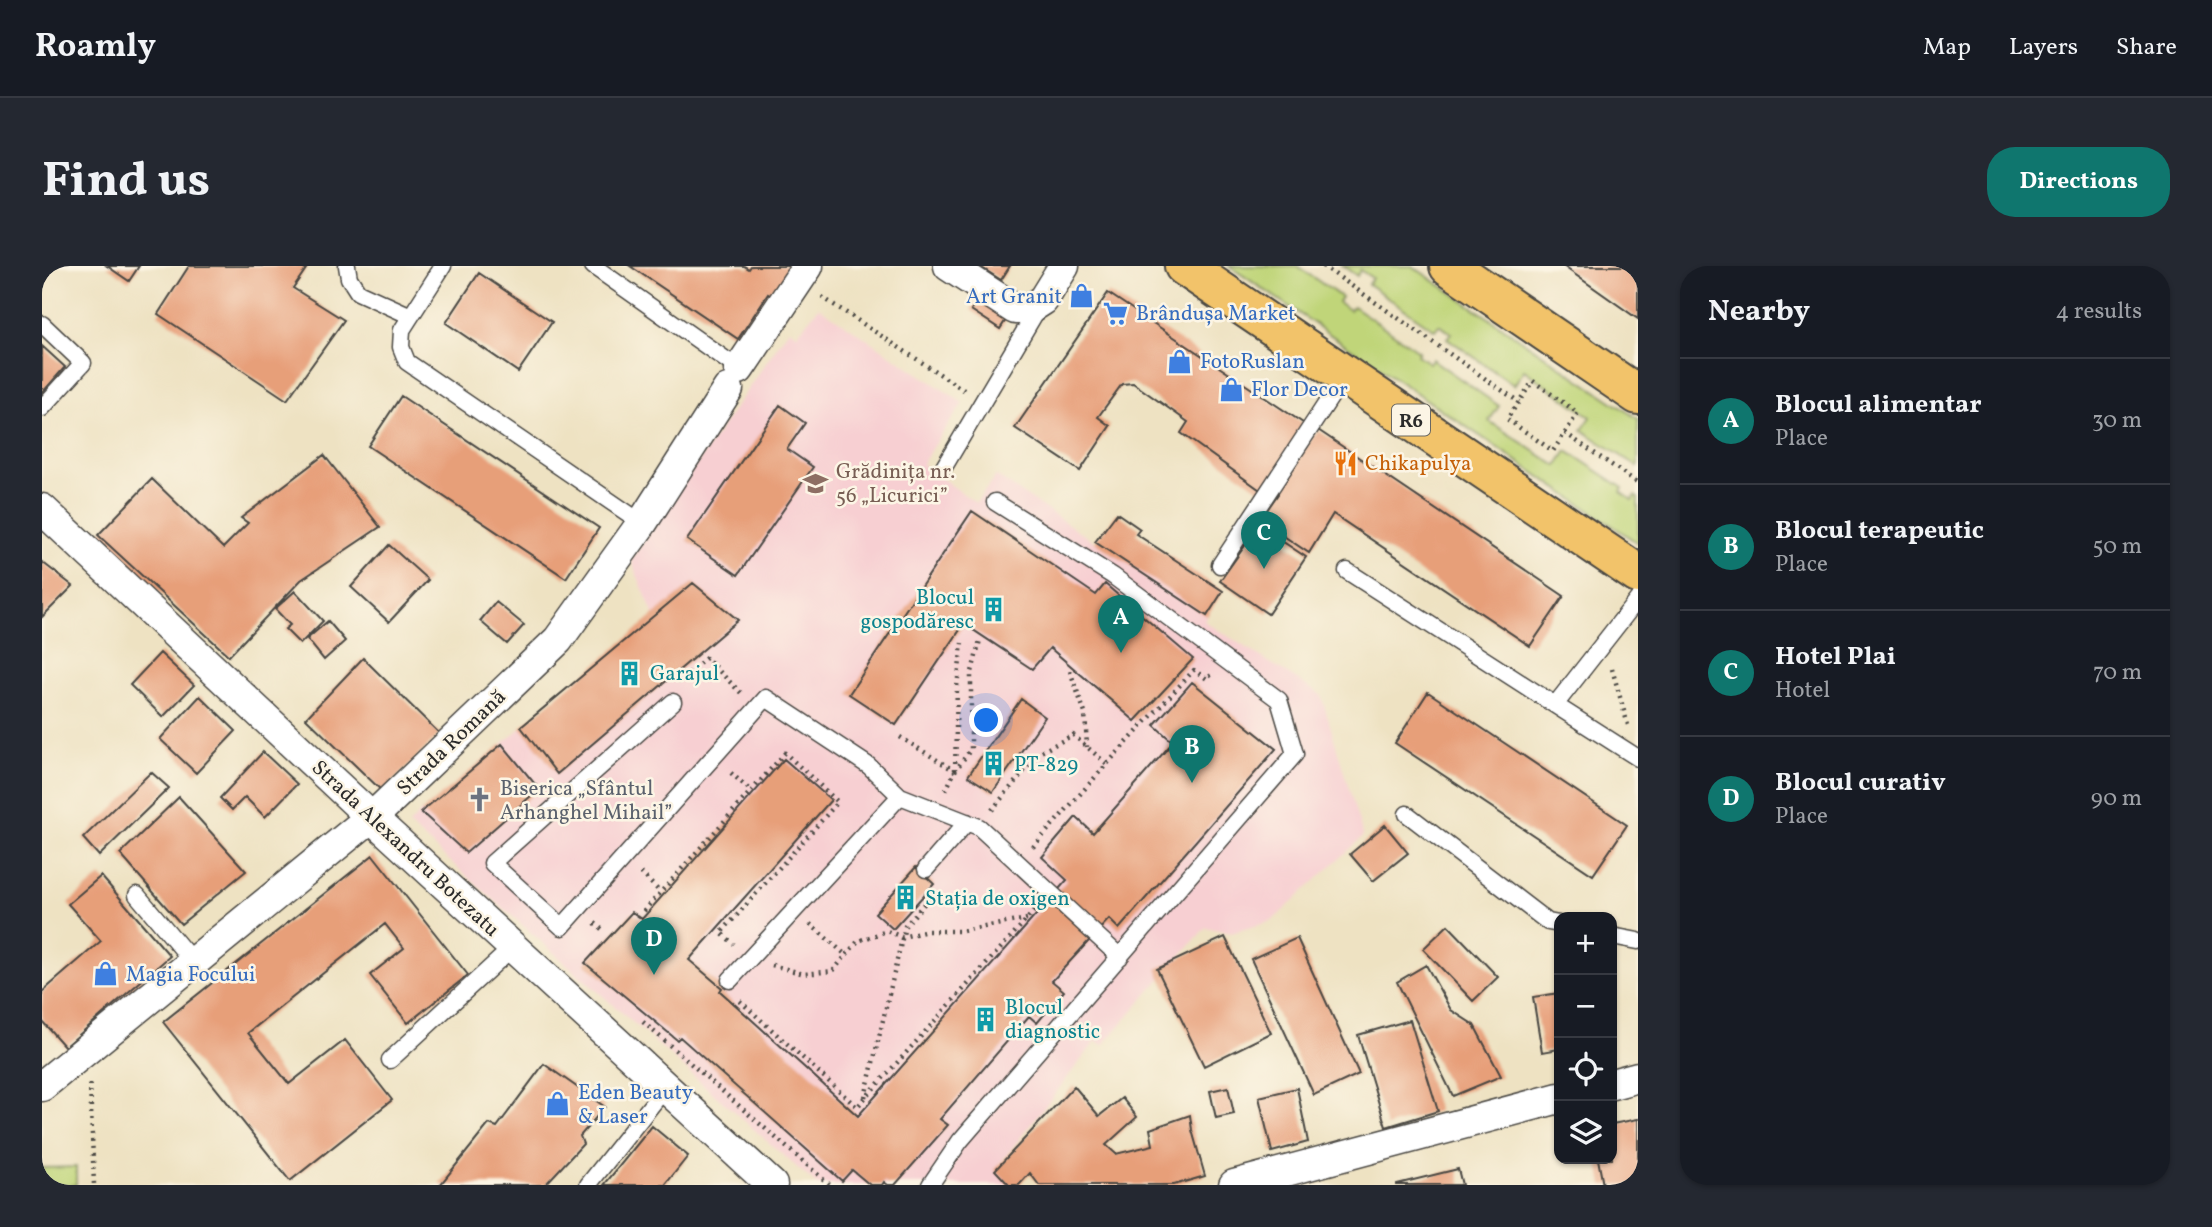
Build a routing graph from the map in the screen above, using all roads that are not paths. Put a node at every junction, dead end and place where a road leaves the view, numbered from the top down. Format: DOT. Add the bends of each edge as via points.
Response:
graph roads {
  1 [pos="347,266"];
  2 [pos="443,266"];
  3 [pos="593,266"];
  4 [pos="949,266"];
  5 [pos="1064,266"];
  6 [pos="1184,266"];
  7 [pos="1449,266"];
  8 [pos="803,274"];
  9 [pos="1043,300"];
  10 [pos="411,316"];
  11 [pos="42,324"];
  12 [pos="1345,375"];
  13 [pos="734,379"];
  14 [pos="1638,395"];
  15 [pos="42,408"];
  16 [pos="944,467"];
  17 [pos="995,502"];
  18 [pos="42,509"];
  19 [pos="642,523"];
  20 [pos="1220,565"];
  21 [pos="1347,571"];
  22 [pos="1638,574"];
  23 [pos="1638,599"];
  24 [pos="673,702"];
  25 [pos="1555,705"];
  26 [pos="1637,758"];
  27 [pos="900,796"];
  28 [pos="1407,814"];
  29 [pos="371,817"];
  30 [pos="973,825"];
  31 [pos="926,869"];
  32 [pos="137,895"];
  33 [pos="1554,923"];
  34 [pos="1617,937"];
  35 [pos="1638,942"];
  36 [pos="513,947"];
  37 [pos="1120,957"];
  38 [pos="193,962"];
  39 [pos="730,981"];
  40 [pos="390,1060"];
  41 [pos="1638,1077"];
  42 [pos="1617,1083"];
  43 [pos="42,1086"];
  44 [pos="665,1088"];
  45 [pos="1554,1099"];
  46 [pos="588,1185"];
  47 [pos="772,1185"];
  48 [pos="930,1185"];
  49 [pos="1234,1185"];
  1 -- 10 [label="lane" via="358,292"];
  2 -- 10 [label="lane"];
  3 -- 13 [label="lane"];
  4 -- 9 [label="street" via="1015,309 1029,309"];
  5 -- 9 [label="street"];
  6 -- 12 [label="main road, R6"];
  7 -- 14 [label="main road"];
  8 -- 13 [label="street, Strada Romană"];
  9 -- 16 [label="lane"];
  10 -- 19 [label="lane" via="402,330 401,347 407,362"];
  11 -- 15 [label="lane" via="83,363"];
  12 -- 20 [label="lane"];
  12 -- 22 [label="main road, R6"];
  13 -- 19 [label="street, Strada Romană"];
  17 -- 37 [label="lane" via="1113,576 1279,700 1295,754"];
  18 -- 29 [label="street, Strada Alexandru Botezatu"];
  19 -- 29 [label="street, Strada Romană" via="558,640"];
  21 -- 25 [label="lane"];
  23 -- 25 [label="lane"];
  24 -- 27 [label="lane" via="492,863 562,927 766,698 869,766"];
  25 -- 26 [label="lane"];
  27 -- 30 [label="lane"];
  27 -- 39 [label="lane"];
  28 -- 33 [label="lane"];
  29 -- 36 [label="street, Strada Alexandru Botezatu"];
  29 -- 38 [label="street, Strada Romană"];
  30 -- 31 [label="lane"];
  30 -- 37 [label="lane"];
  32 -- 38 [label="lane"];
  34 -- 35 [label="lane"];
  36 -- 40 [label="lane"];
  36 -- 44 [label="street, Strada Alexandru Botezatu"];
  37 -- 48 [label="lane" via="960,1141"];
  38 -- 43 [label="street, Strada Romană"];
  41 -- 42 [label="street"];
  44 -- 46 [label="lane"];
  44 -- 47 [label="street, Strada Alexandru Botezatu"];
  45 -- 49 [label="street"];
}
